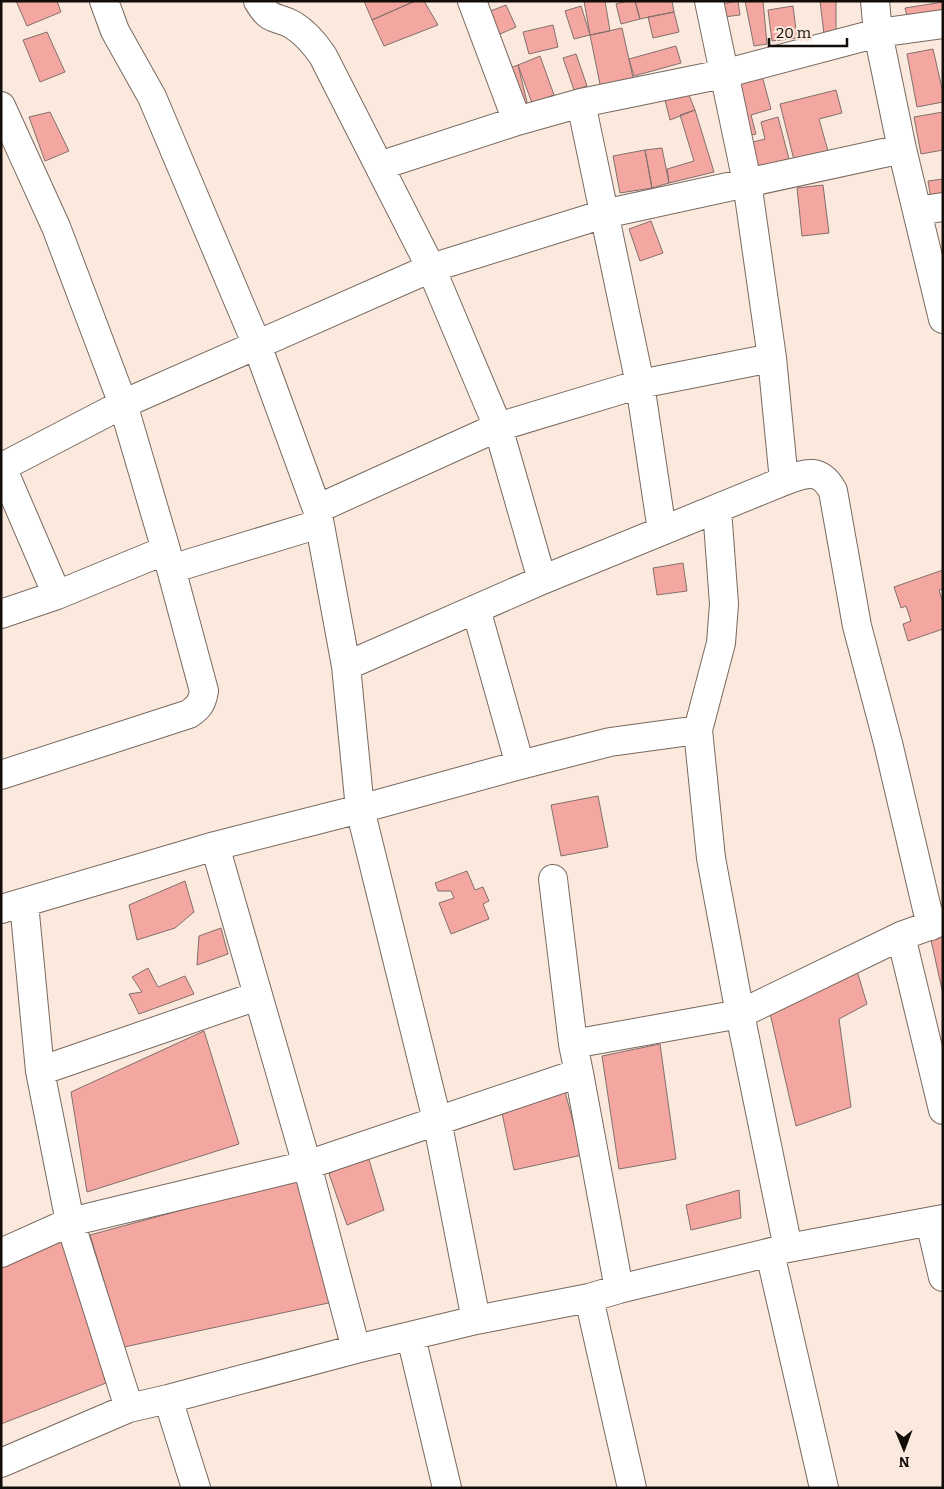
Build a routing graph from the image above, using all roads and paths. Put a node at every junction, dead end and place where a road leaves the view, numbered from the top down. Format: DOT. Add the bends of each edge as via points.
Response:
graph roads {
  1 [pos="104,1"];
  2 [pos="258,1"];
  3 [pos="472,1"];
  4 [pos="709,1"];
  5 [pos="875,1"];
  6 [pos="943,24"];
  7 [pos="878,33"];
  8 [pos="723,74"];
  9 [pos="581,103"];
  10 [pos="1,106"];
  11 [pos="516,121"];
  12 [pos="902,149"];
  13 [pos="380,166"];
  14 [pos="747,182"];
  15 [pos="930,209"];
  16 [pos="604,214"];
  17 [pos="432,268"];
  18 [pos="943,319"];
  19 [pos="257,345"];
  20 [pos="772,358"];
  21 [pos="640,384"];
  22 [pos="123,404"];
  23 [pos="498,428"];
  24 [pos="2,466"];
  25 [pos="784,481"];
  26 [pos="717,509"];
  27 [pos="318,516"];
  28 [pos="662,531"];
  29 [pos="168,559"];
  30 [pos="542,580"];
  31 [pos="57,596"];
  32 [pos="476,609"];
  33 [pos="1,614"];
  34 [pos="346,666"];
  35 [pos="698,730"];
  36 [pos="520,765"];
  37 [pos="1,775"];
  38 [pos="360,809"];
  39 [pos="215,846"];
  40 [pos="553,879"];
  41 [pos="13,906"];
  42 [pos="937,923"];
  43 [pos="901,936"];
  44 [pos="257,996"];
  45 [pos="740,1014"];
  46 [pos="573,1044"];
  47 [pos="40,1071"];
  48 [pos="580,1073"];
  49 [pos="943,1110"];
  50 [pos="436,1120"];
  51 [pos="307,1166"];
  52 [pos="936,1221"];
  53 [pos="70,1222"];
  54 [pos="779,1251"];
  55 [pos="1,1253"];
  56 [pos="943,1277"];
  57 [pos="618,1289"];
  58 [pos="588,1298"];
  59 [pos="476,1320"];
  60 [pos="411,1337"];
  61 [pos="356,1349"];
  62 [pos="168,1399"];
  63 [pos="129,1408"];
  64 [pos="1,1463"];
  65 [pos="196,1488"];
  66 [pos="447,1488"];
  67 [pos="632,1488"];
  68 [pos="824,1488"];
  1 -- 19 [label="street" via="115,31 152,97"];
  2 -- 13 [label="street" via="271,18 292,24 313,40"];
  3 -- 11 [label="street"];
  4 -- 8 [label="street"];
  5 -- 7 [label="street"];
  6 -- 7 [label="street"];
  7 -- 8 [label="street"];
  7 -- 12 [label="street"];
  8 -- 9 [label="street"];
  8 -- 14 [label="street"];
  9 -- 11 [label="street"];
  9 -- 16 [label="street"];
  10 -- 22 [label="street" via="56,227"];
  11 -- 13 [label="street"];
  12 -- 14 [label="street"];
  12 -- 15 [label="street"];
  13 -- 17 [label="street"];
  14 -- 16 [label="street"];
  14 -- 20 [label="street"];
  15 -- 18 [label="street"];
  16 -- 17 [label="street"];
  16 -- 21 [label="street"];
  17 -- 19 [label="street"];
  17 -- 23 [label="street"];
  19 -- 22 [label="street"];
  19 -- 27 [label="street"];
  20 -- 21 [label="street"];
  20 -- 25 [label="street"];
  21 -- 23 [label="street"];
  21 -- 28 [label="street"];
  22 -- 24 [label="street"];
  22 -- 29 [label="street"];
  23 -- 27 [label="street"];
  23 -- 30 [label="street"];
  24 -- 31 [label="street"];
  25 -- 26 [label="street"];
  25 -- 42 [label="street" via="812,473 820,475 833,491 857,626"];
  26 -- 28 [label="street"];
  26 -- 35 [label="street" via="724,604 721,643"];
  27 -- 29 [label="street"];
  27 -- 34 [label="street"];
  28 -- 30 [label="street"];
  29 -- 31 [label="street"];
  29 -- 37 [label="street" via="204,691 198,708 189,714"];
  30 -- 32 [label="street"];
  31 -- 33 [label="street"];
  32 -- 34 [label="street"];
  32 -- 36 [label="street"];
  34 -- 38 [label="street"];
  35 -- 36 [label="street" via="610,742"];
  35 -- 45 [label="street" via="711,858"];
  36 -- 38 [label="street"];
  38 -- 39 [label="street"];
  38 -- 50 [label="street"];
  39 -- 41 [label="street"];
  39 -- 44 [label="street"];
  40 -- 46 [label="street"];
  41 -- 47 [label="street"];
  42 -- 43 [label="street"];
  43 -- 45 [label="street"];
  43 -- 49 [label="street"];
  44 -- 47 [label="street"];
  44 -- 51 [label="street"];
  45 -- 46 [label="street"];
  45 -- 54 [label="street"];
  46 -- 48 [label="street"];
  47 -- 53 [label="street"];
  48 -- 50 [label="street"];
  48 -- 57 [label="street"];
  50 -- 51 [label="street"];
  50 -- 59 [label="street"];
  51 -- 53 [label="street"];
  51 -- 61 [label="street"];
  52 -- 54 [label="street"];
  52 -- 56 [label="street"];
  53 -- 55 [label="street"];
  53 -- 63 [label="street"];
  54 -- 57 [label="street"];
  54 -- 68 [label="street"];
  57 -- 58 [label="street"];
  58 -- 59 [label="street"];
  58 -- 67 [label="street"];
  59 -- 60 [label="street"];
  60 -- 61 [label="street"];
  60 -- 66 [label="street"];
  61 -- 62 [label="street"];
  62 -- 63 [label="street"];
  62 -- 65 [label="street"];
  63 -- 64 [label="street"];
}
